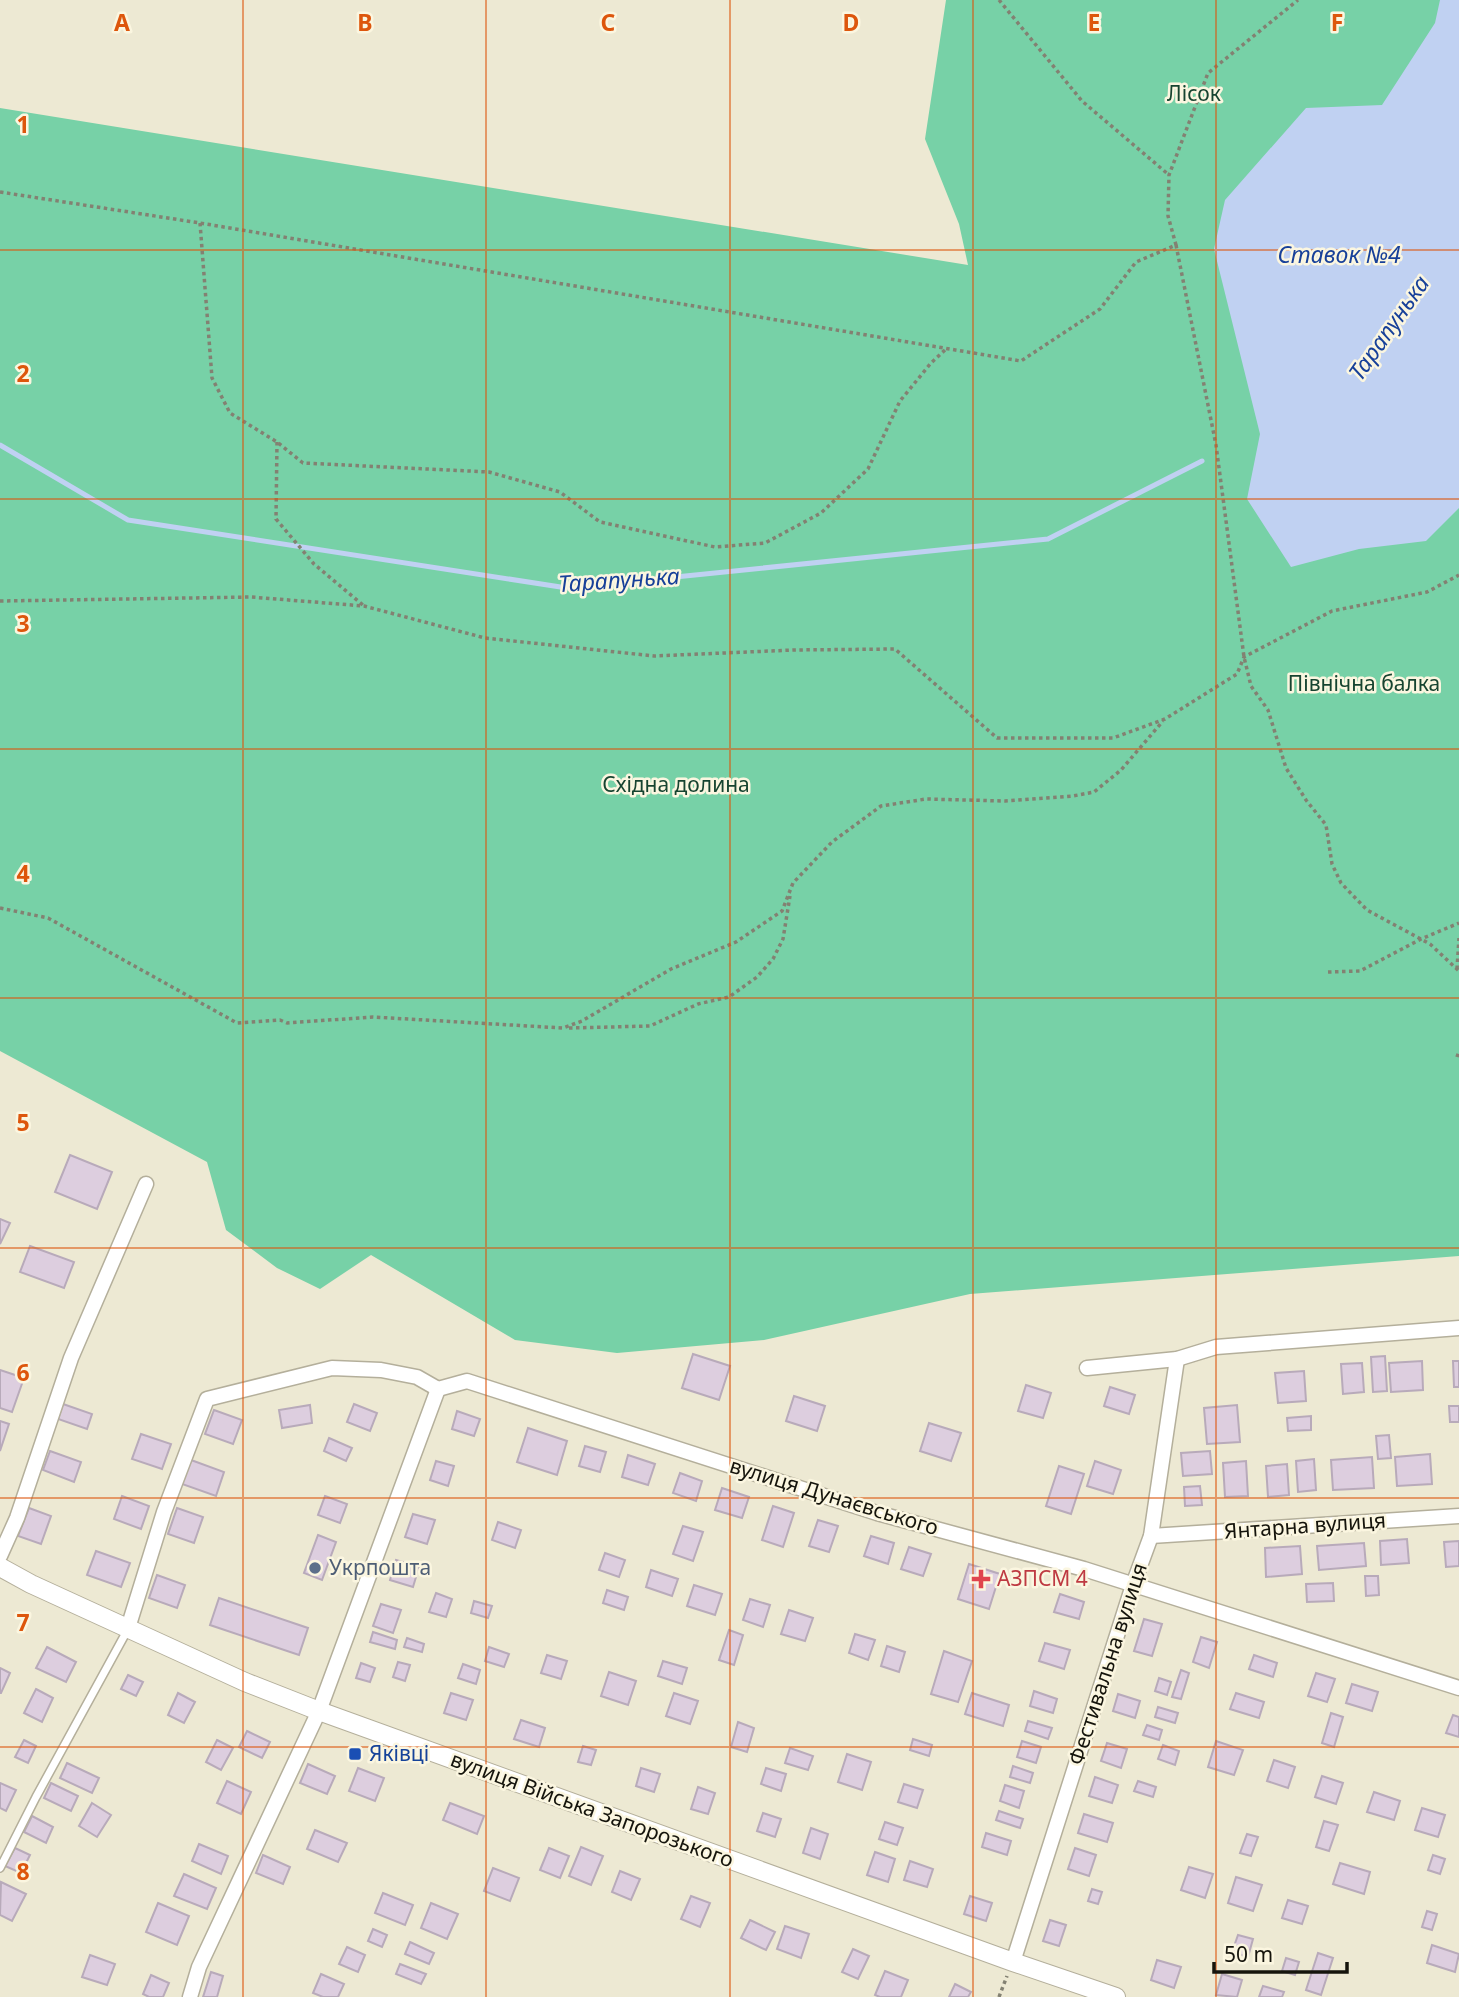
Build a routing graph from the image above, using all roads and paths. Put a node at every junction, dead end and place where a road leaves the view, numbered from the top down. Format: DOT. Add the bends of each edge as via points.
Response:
graph roads {
  1 [pos="999,0"];
  2 [pos="1298,0"];
  3 [pos="1169,175"];
  4 [pos="0,192"];
  5 [pos="200,223"];
  6 [pos="1176,244"];
  7 [pos="946,349"];
  8 [pos="277,442"];
  9 [pos="1459,575"];
  10 [pos="0,601"];
  11 [pos="364,606"];
  12 [pos="1244,657"];
  13 [pos="1165,719"];
  14 [pos="791,888"];
  15 [pos="0,908"];
  16 [pos="1459,923"];
  17 [pos="1459,937"];
  18 [pos="1421,939"];
  19 [pos="1458,970"];
  20 [pos="1328,972"];
  21 [pos="563,1028"];
  22 [pos="1459,1051"];
  23 [pos="1457,1057"];
  24 [pos="146,1184"];
  25 [pos="1459,1328"];
  26 [pos="1177,1359"];
  27 [pos="1087,1368"];
  28 [pos="438,1388"];
  29 [pos="1459,1517"];
  30 [pos="1150,1536"];
  31 [pos="0,1556"];
  32 [pos="0,1567"];
  33 [pos="1133,1585"];
  34 [pos="128,1628"];
  35 [pos="1459,1688"];
  36 [pos="319,1711"];
  37 [pos="0,1868"];
  38 [pos="1013,1962"];
  39 [pos="190,1997"];
  40 [pos="1116,1997"];
  1 -- 3 [label="path" via="1082,101"];
  2 -- 3 [label="path" via="1208,73"];
  3 -- 6 [label="path" via="1168,216"];
  4 -- 5 [label="path"];
  5 -- 7 [label="path"];
  5 -- 8 [label="path" via="212,378 230,413"];
  6 -- 7 [label="path" via="1136,262 1100,309 1021,361"];
  6 -- 12 [label="path" via="1216,445"];
  7 -- 8 [label="path" via="900,401 868,469 821,513 765,543 715,547 600,522 559,492 489,472 303,463"];
  8 -- 11 [label="path" via="276,519 314,564"];
  9 -- 12 [label="path" via="1427,592 1332,611"];
  10 -- 11 [label="path" via="251,597"];
  11 -- 13 [label="path" via="485,638 654,656 895,649 997,738 1113,738"];
  12 -- 13 [label="path" via="1237,674"];
  12 -- 18 [label="path" via="1251,686 1268,710 1286,768 1326,825 1332,864 1341,883 1367,910"];
  13 -- 14 [label="path" via="1122,770 1094,792 1005,801 926,799 881,806 832,842"];
  14 -- 21 [label="path" via="782,911 736,942 671,969"];
  14 -- 21 [label="path" via="783,939 773,959 757,978 729,997 698,1004 650,1026"];
  15 -- 21 [label="path" via="48,918 237,1023 373,1017"];
  16 -- 18 [label="path"];
  17 -- 19 [label="path"];
  18 -- 19 [label="path"];
  18 -- 20 [label="path" via="1360,971"];
  22 -- 23 [label="path"];
  24 -- 31 [label="street" via="71,1358"];
  25 -- 26 [label="street" via="1216,1347"];
  26 -- 27 [label="street"];
  26 -- 30 [label="street, Фестивальна вулиця"];
  28 -- 33 [label="street, вулиця Дунаєвського" via="467,1381 877,1513"];
  28 -- 34 [label="street" via="393,1372 332,1368 207,1399 164,1512"];
  28 -- 36 [label="street"];
  29 -- 30 [label="street, Янтарна вулиця"];
  30 -- 33 [label="street, Фестивальна вулиця"];
  32 -- 34 [label="street, вулиця Війська Запорозького"];
  33 -- 35 [label="street, вулиця Дунаєвського"];
  33 -- 38 [label="street, Фестивальна вулиця"];
  34 -- 36 [label="street, вулиця Війська Запорозького"];
  34 -- 37 [label="lane"];
  36 -- 38 [label="street, вулиця Війська Запорозького"];
  36 -- 39 [label="street" via="199,1968"];
  38 -- 40 [label="street, вулиця Війська Запорозького"];
}
